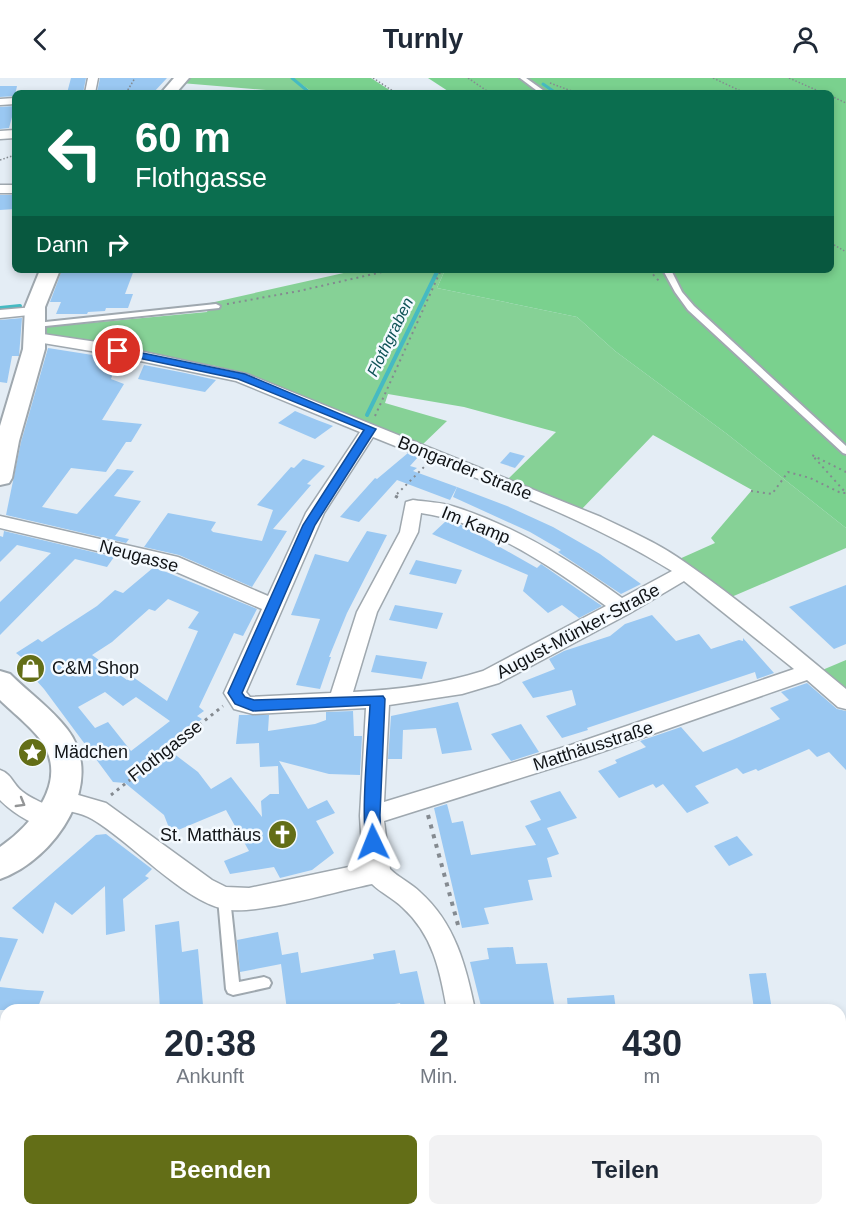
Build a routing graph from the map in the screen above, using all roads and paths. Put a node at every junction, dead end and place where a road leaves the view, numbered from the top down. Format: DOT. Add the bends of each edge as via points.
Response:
graph roads {
  1 [pos="182,78"];
  2 [pos="373,78"];
  3 [pos="468,78"];
  4 [pos="523,78"];
  5 [pos="713,78"];
  6 [pos="789,78"];
  7 [pos="171,90"];
  8 [pos="391,90"];
  9 [pos="486,90"];
  10 [pos="540,90"];
  11 [pos="739,90"];
  12 [pos="816,90"];
  13 [pos="49,273"];
  14 [pos="378,273"];
  15 [pos="440,273"];
  16 [pos="669,273"];
  17 [pos="216,306"];
  18 [pos="0,314"];
  19 [pos="35,325"];
  20 [pos="370,429"];
  21 [pos="846,451"];
  22 [pos="435,456"];
  23 [pos="846,472"];
  24 [pos="0,478"];
  25 [pos="751,491"];
  26 [pos="413,506"];
  27 [pos="0,522"];
  28 [pos="686,572"];
  29 [pos="273,606"];
  30 [pos="623,608"];
  31 [pos="811,671"];
  32 [pos="2,689"];
  33 [pos="236,696"];
  34 [pos="378,699"];
  35 [pos="342,701"];
  36 [pos="846,701"];
  37 [pos="0,779"];
  38 [pos="424,799"];
  39 [pos="56,809"];
  40 [pos="98,810"];
  41 [pos="372,815"];
  42 [pos="0,865"];
  43 [pos="378,872"];
  44 [pos="224,898"];
  45 [pos="453,964"];
  46 [pos="264,983"];
  47 [pos="460,1004"];
  1 -- 7 [label="street"];
  2 -- 8 [label="path"];
  3 -- 9 [label="path"];
  4 -- 10 [label="lane"];
  5 -- 11 [label="path"];
  6 -- 12 [label="path"];
  13 -- 19 [label="street" via="38,295"];
  14 -- 17 [label="path"];
  15 -- 20 [label="path"];
  16 -- 21 [label="lane" via="683,298 701,317"];
  17 -- 19 [label="lane"];
  18 -- 19 [label="street, Bongarder Straße"];
  19 -- 20 [label="street, Bongarder Straße" via="97,347 234,375"];
  19 -- 24 [label="street"];
  20 -- 22 [label="street, Bongarder Straße"];
  20 -- 29 [label="street" via="315,513"];
  22 -- 26 [label="path" via="395,496"];
  22 -- 28 [label="street, Bongarder Straße" via="608,528"];
  23 -- 25 [label="path" via="812,455 846,493 788,472 772,494"];
  26 -- 30 [label="street, Im Kamp" via="449,511 530,548"];
  26 -- 35 [label="street" via="409,532 367,612 342,689"];
  27 -- 29 [label="street, Neugasse" via="176,563"];
  28 -- 30 [label="street, August-Münker-Straße"];
  28 -- 31 [label="street, Bongarder Straße"];
  29 -- 33 [label="street" via="236,687"];
  30 -- 34 [label="street, August-Münker-Straße" via="491,677 462,686"];
  31 -- 36 [label="street, Bongarder Straße"];
  31 -- 38 [label="street, Matthäusstraße" via="587,749"];
  32 -- 39 [label="street" via="60,743 67,769"];
  33 -- 35 [label="street" via="253,706"];
  33 -- 40 [label="path, Flothgasse" via="130,779"];
  34 -- 35 [label="street"];
  34 -- 41 [label="street"];
  37 -- 39 [label="street, one-way" via="12,797"];
  38 -- 41 [label="street, Matthäusstraße"];
  38 -- 45 [label="path" via="459,929"];
  39 -- 40 [label="street"];
  39 -- 42 [label="street" via="30,843"];
  40 -- 44 [label="street" via="203,888"];
  41 -- 43 [label="street"];
  43 -- 44 [label="street" via="249,899"];
  43 -- 45 [label="street" via="431,921"];
  44 -- 46 [label="lane" via="233,989"];
  45 -- 47 [label="street"];
}
